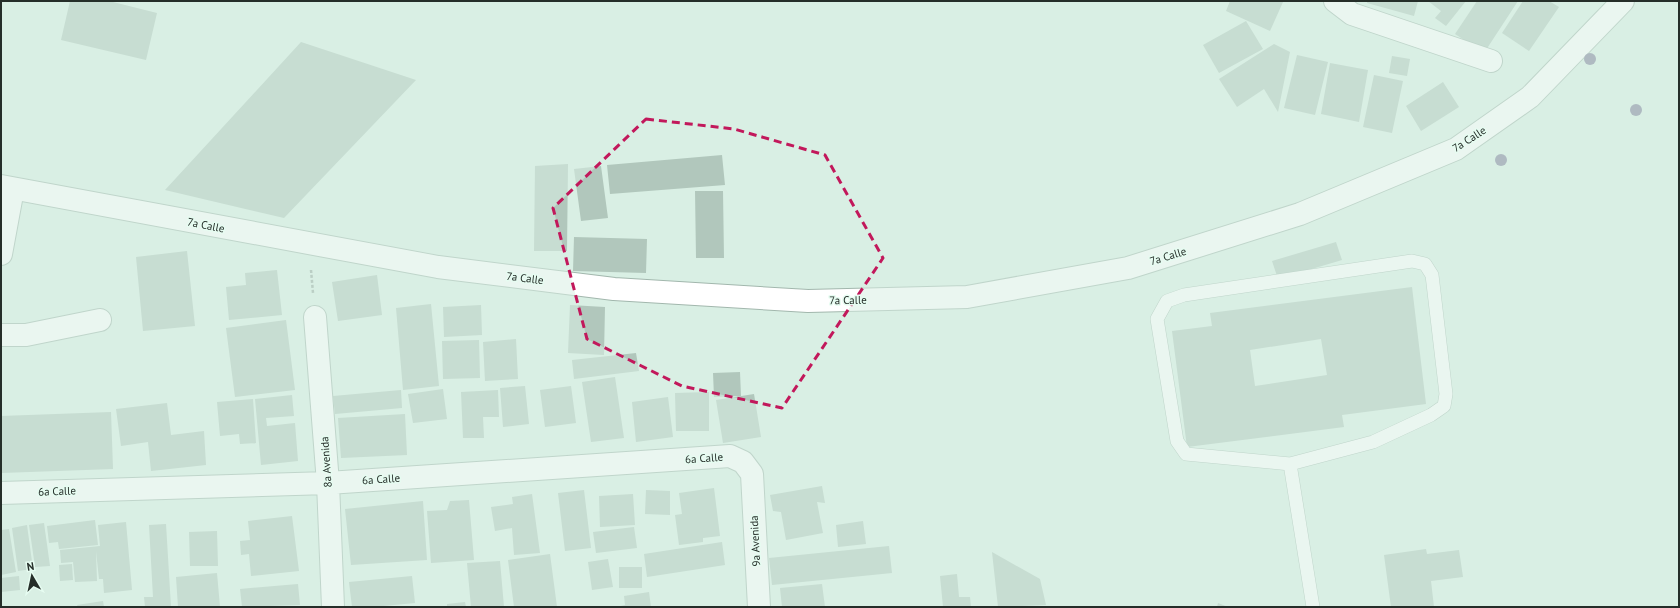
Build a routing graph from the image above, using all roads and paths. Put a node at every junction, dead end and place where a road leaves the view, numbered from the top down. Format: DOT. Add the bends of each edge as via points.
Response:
graph roads {
  1 [pos="1335,1"];
  2 [pos="1623,1"];
  3 [pos="1491,61"];
  4 [pos="7,188"];
  5 [pos="308,244"];
  6 [pos="1,254"];
  7 [pos="315,317"];
  8 [pos="100,320"];
  9 [pos="1,334"];
  10 [pos="1290,464"];
  11 [pos="752,474"];
  12 [pos="328,483"];
  13 [pos="1,493"];
  14 [pos="333,607"];
  15 [pos="759,607"];
  16 [pos="1313,607"];
  1 -- 3 [label="street" via="1352,14"];
  2 -- 5 [label="street, 7a Calle" via="1530,97 1456,149 1300,214 1128,268 967,297 808,301 614,289 438,267"];
  4 -- 5 [label="street, 7a Calle"];
  4 -- 6 [label="street"];
  5 -- 7 [label="path"];
  7 -- 12 [label="street, 8a Avenida"];
  8 -- 9 [label="street" via="26,335"];
  10 -- 10 [label="lane" via="1186,454 1177,441 1157,319 1168,301 1184,295 1412,261 1425,264 1432,275 1446,394 1444,406 1431,415 1373,442"];
  10 -- 16 [label="lane"];
  11 -- 12 [label="street, 6a Calle" via="743,462 730,456"];
  11 -- 15 [label="street, 9a Avenida"];
  12 -- 13 [label="street, 6a Calle"];
  12 -- 14 [label="street, 8a Avenida"];
}
